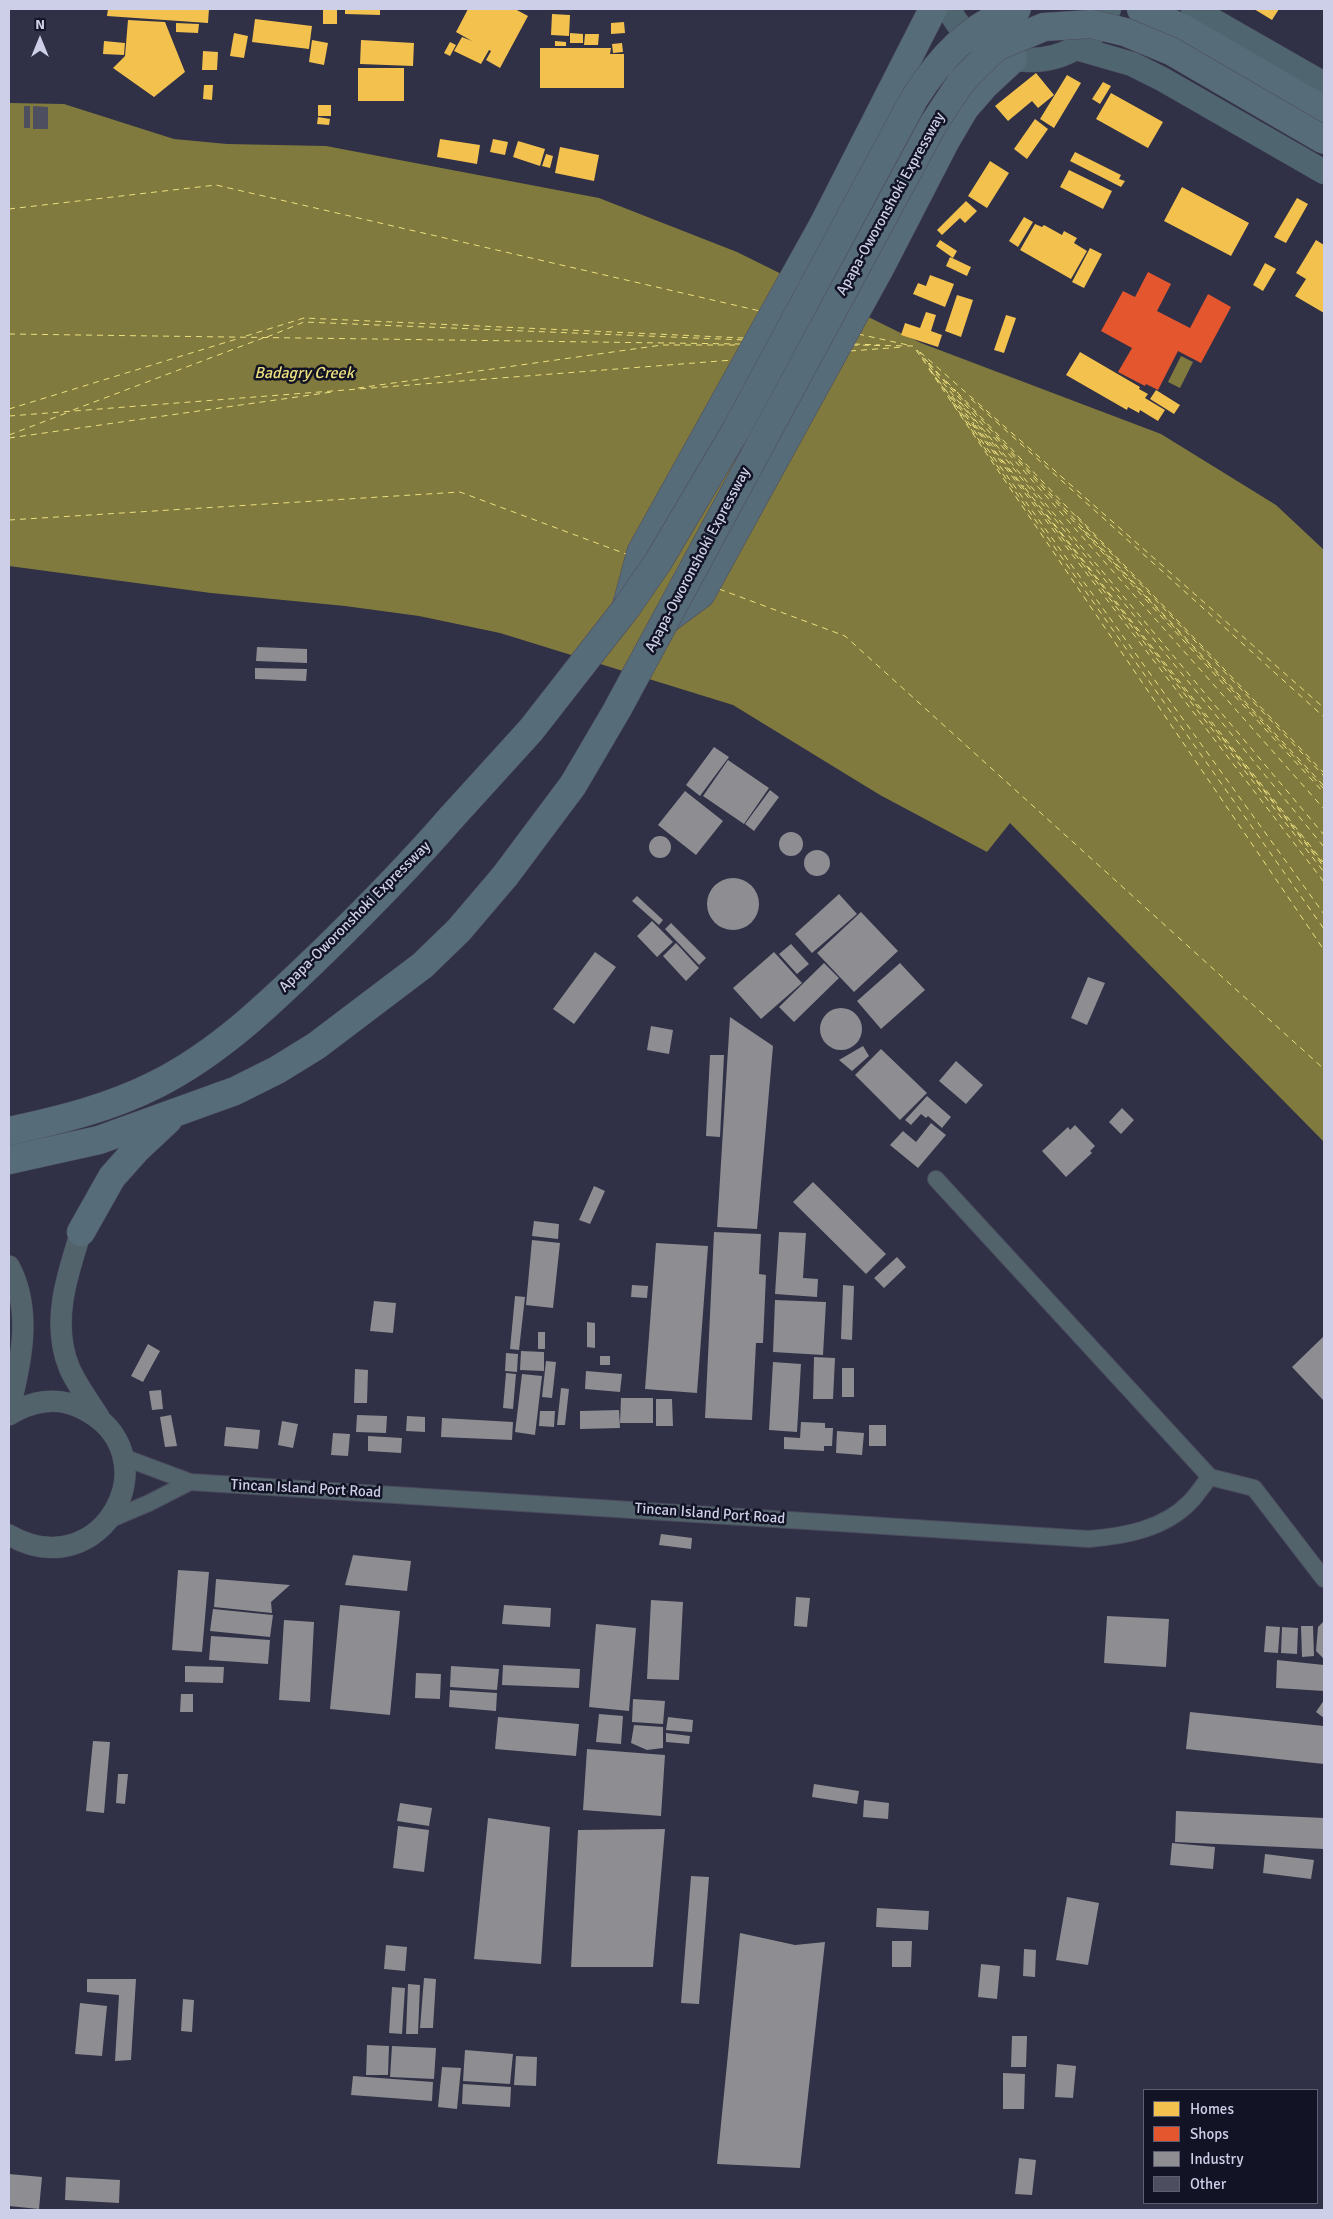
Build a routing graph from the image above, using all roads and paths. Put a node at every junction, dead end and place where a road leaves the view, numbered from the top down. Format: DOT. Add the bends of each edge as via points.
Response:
graph roads {
  1 [pos="933,9"];
  2 [pos="949,9"];
  3 [pos="1017,9"];
  4 [pos="1109,9"];
  5 [pos="1141,9"];
  6 [pos="1193,9"];
  7 [pos="1076,48"];
  8 [pos="1013,59"];
  9 [pos="1324,84"];
  10 [pos="1324,110"];
  11 [pos="1324,140"];
  12 [pos="1324,172"];
  13 [pos="627,606"];
  14 [pos="666,620"];
  15 [pos="174,1114"];
  16 [pos="9,1131"];
  17 [pos="9,1160"];
  18 [pos="936,1179"];
  19 [pos="81,1232"];
  20 [pos="9,1266"];
  21 [pos="9,1410"];
  22 [pos="9,1415"];
  23 [pos="102,1421"];
  24 [pos="123,1457"];
  25 [pos="1210,1477"];
  26 [pos="190,1482"];
  27 [pos="110,1520"];
  28 [pos="9,1535"];
  29 [pos="1324,1579"];
  1 -- 13 [label="highway" via="823,224 641,552"];
  2 -- 8 [label="main road" via="969,37 982,47"];
  3 -- 13 [label="highway, Apapa-Oworonshoki Expressway, bridge" via="975,29 929,76 736,430 658,562"];
  4 -- 7 [label="main road" via="1098,27"];
  5 -- 10 [label="highway" via="1188,31"];
  6 -- 9 [label="main road"];
  7 -- 8 [label="main road" via="1046,59"];
  7 -- 12 [label="main road" via="1132,64 1155,75"];
  8 -- 14 [label="highway" via="965,108 945,142 880,268 701,594"];
  11 -- 14 [label="highway, Apapa-Oworonshoki Expressway, bridge" via="1171,51 1124,32 1090,24 1044,27 996,47 961,82 930,131"];
  13 -- 16 [label="highway, Apapa-Oworonshoki Expressway, bridge" via="531,730 404,872 252,1020 205,1056 156,1084 104,1107"];
  14 -- 15 [label="highway, Apapa-Oworonshoki Expressway, bridge" via="573,785 505,876 458,930 423,965 316,1046 235,1091"];
  15 -- 17 [label="highway, Apapa-Oworonshoki Expressway" via="99,1140"];
  15 -- 19 [label="highway" via="112,1177"];
  18 -- 25 [label="street"];
  19 -- 23 [label="street" via="63,1294 61,1327 69,1367"];
  20 -- 21 [label="street" via="21,1305 23,1346"];
  22 -- 23 [label="street" via="34,1403 63,1402 90,1412"];
  23 -- 24 [label="street" via="118,1443"];
  24 -- 26 [label="street, Tincan Island Port Road"];
  24 -- 27 [label="street" via="122,1496"];
  25 -- 26 [label="street, Tincan Island Port Road" via="1190,1503 1158,1524 1123,1536 1089,1539"];
  25 -- 29 [label="street" via="1254,1488"];
  26 -- 27 [label="street"];
  27 -- 28 [label="street" via="90,1537 67,1546 30,1545"];
}
